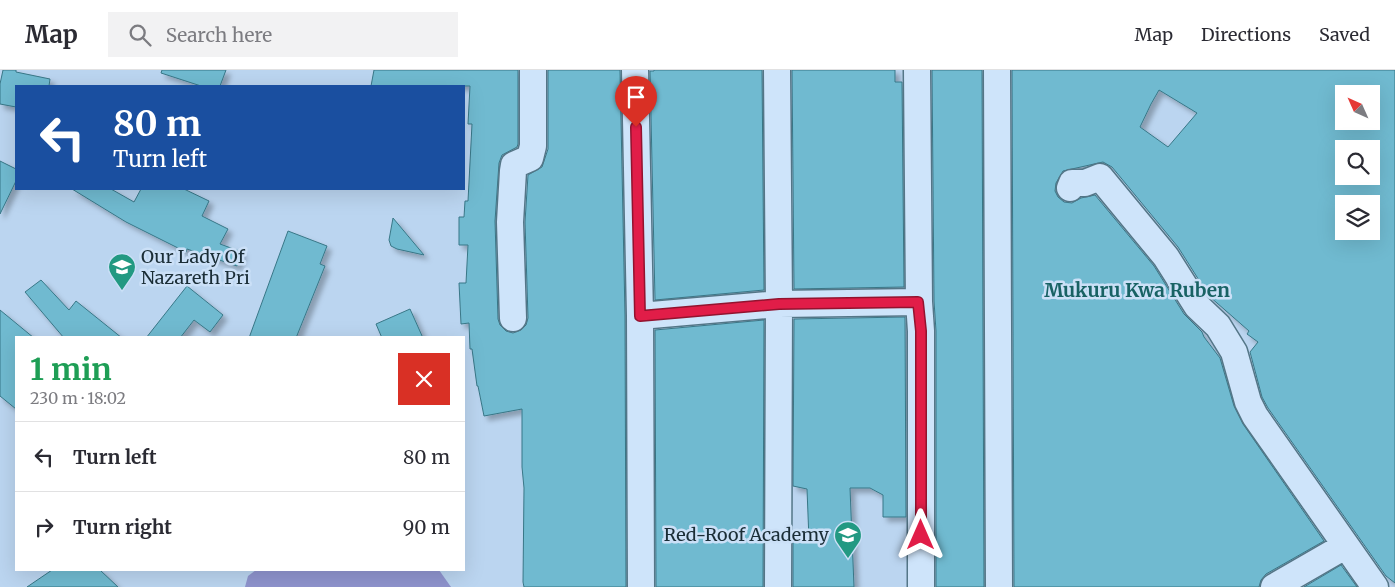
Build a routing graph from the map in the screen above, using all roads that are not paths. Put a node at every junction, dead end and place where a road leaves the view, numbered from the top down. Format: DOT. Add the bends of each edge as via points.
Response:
graph roads {
  1 [pos="533,70"];
  2 [pos="635,70"];
  3 [pos="778,70"];
  4 [pos="917,70"];
  5 [pos="997,70"];
  6 [pos="1070,188"];
  7 [pos="918,302"];
  8 [pos="779,304"];
  9 [pos="640,316"];
  10 [pos="513,318"];
  11 [pos="1344,546"];
  12 [pos="641,587"];
  13 [pos="778,587"];
  14 [pos="921,587"];
  15 [pos="999,587"];
  16 [pos="1274,587"];
  17 [pos="1374,587"];
  1 -- 10 [label="street" via="533,146 530,158 514,165 513,171 510,222"];
  2 -- 9 [label="street"];
  3 -- 8 [label="street"];
  4 -- 7 [label="street"];
  5 -- 15 [label="street"];
  6 -- 11 [label="street" via="1072,184 1085,183 1100,176 1166,257 1197,306 1218,326 1234,352 1245,394 1255,416"];
  7 -- 8 [label="street"];
  7 -- 14 [label="street" via="921,340"];
  8 -- 9 [label="street"];
  8 -- 13 [label="street"];
  9 -- 12 [label="street"];
  11 -- 16 [label="street"];
  11 -- 17 [label="street"];
}
